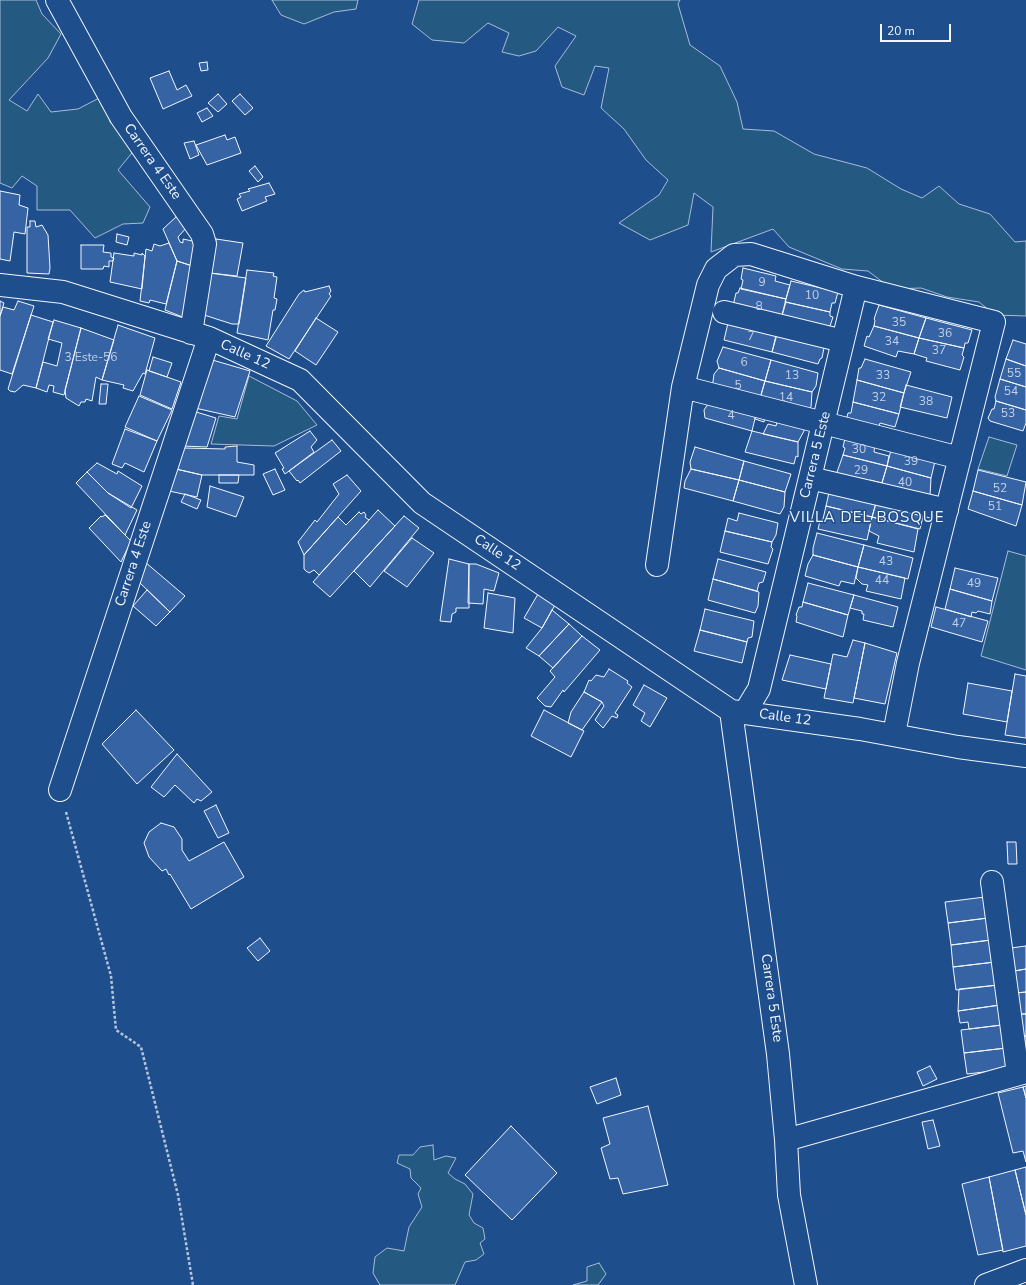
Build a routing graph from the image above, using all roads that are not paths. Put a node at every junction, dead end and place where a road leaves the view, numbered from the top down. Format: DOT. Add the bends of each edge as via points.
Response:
graph roads {
  1 [pos="57,0"];
  2 [pos="0,285"];
  3 [pos="856,287"];
  4 [pos="724,312"];
  5 [pos="200,335"];
  6 [pos="843,341"];
  7 [pos="683,386"];
  8 [pos="824,424"];
  9 [pos="960,458"];
  10 [pos="810,478"];
  11 [pos="946,510"];
  12 [pos="657,565"];
  13 [pos="738,712"];
  14 [pos="894,734"];
  15 [pos="1026,756"];
  16 [pos="60,790"];
  17 [pos="992,882"];
  18 [pos="1022,1073"];
  19 [pos="786,1140"];
  20 [pos="1026,1270"];
  21 [pos="806,1285"];
  22 [pos="986,1285"];
  1 -- 5 [label="street, Carrera 4 Este" via="121,116 202,234 205,244"];
  2 -- 5 [label="street, Calle 12" via="63,292"];
  3 -- 6 [label="street, Carrera 5 Este"];
  3 -- 7 [label="street" via="751,254 734,255 716,270 708,285"];
  3 -- 9 [label="street" via="994,322"];
  4 -- 6 [label="street"];
  5 -- 13 [label="street, Calle 12" via="300,380 422,503"];
  5 -- 16 [label="street, Carrera 4 Este"];
  6 -- 8 [label="street, Carrera 5 Este"];
  7 -- 8 [label="street"];
  7 -- 12 [label="street"];
  8 -- 9 [label="street"];
  8 -- 10 [label="street, Carrera 5 Este"];
  9 -- 11 [label="street"];
  10 -- 11 [label="street"];
  10 -- 13 [label="street, Carrera 5 Este" via="759,689"];
  11 -- 14 [label="street" via="908,663"];
  13 -- 14 [label="street, Calle 12"];
  13 -- 19 [label="street, Carrera 5 Este"];
  14 -- 15 [label="street, Calle 12" via="958,747"];
  17 -- 18 [label="street"];
  18 -- 19 [label="street"];
  19 -- 21 [label="street, Carrera 5 Este" via="789,1195"];
  20 -- 22 [label="street"];
}
